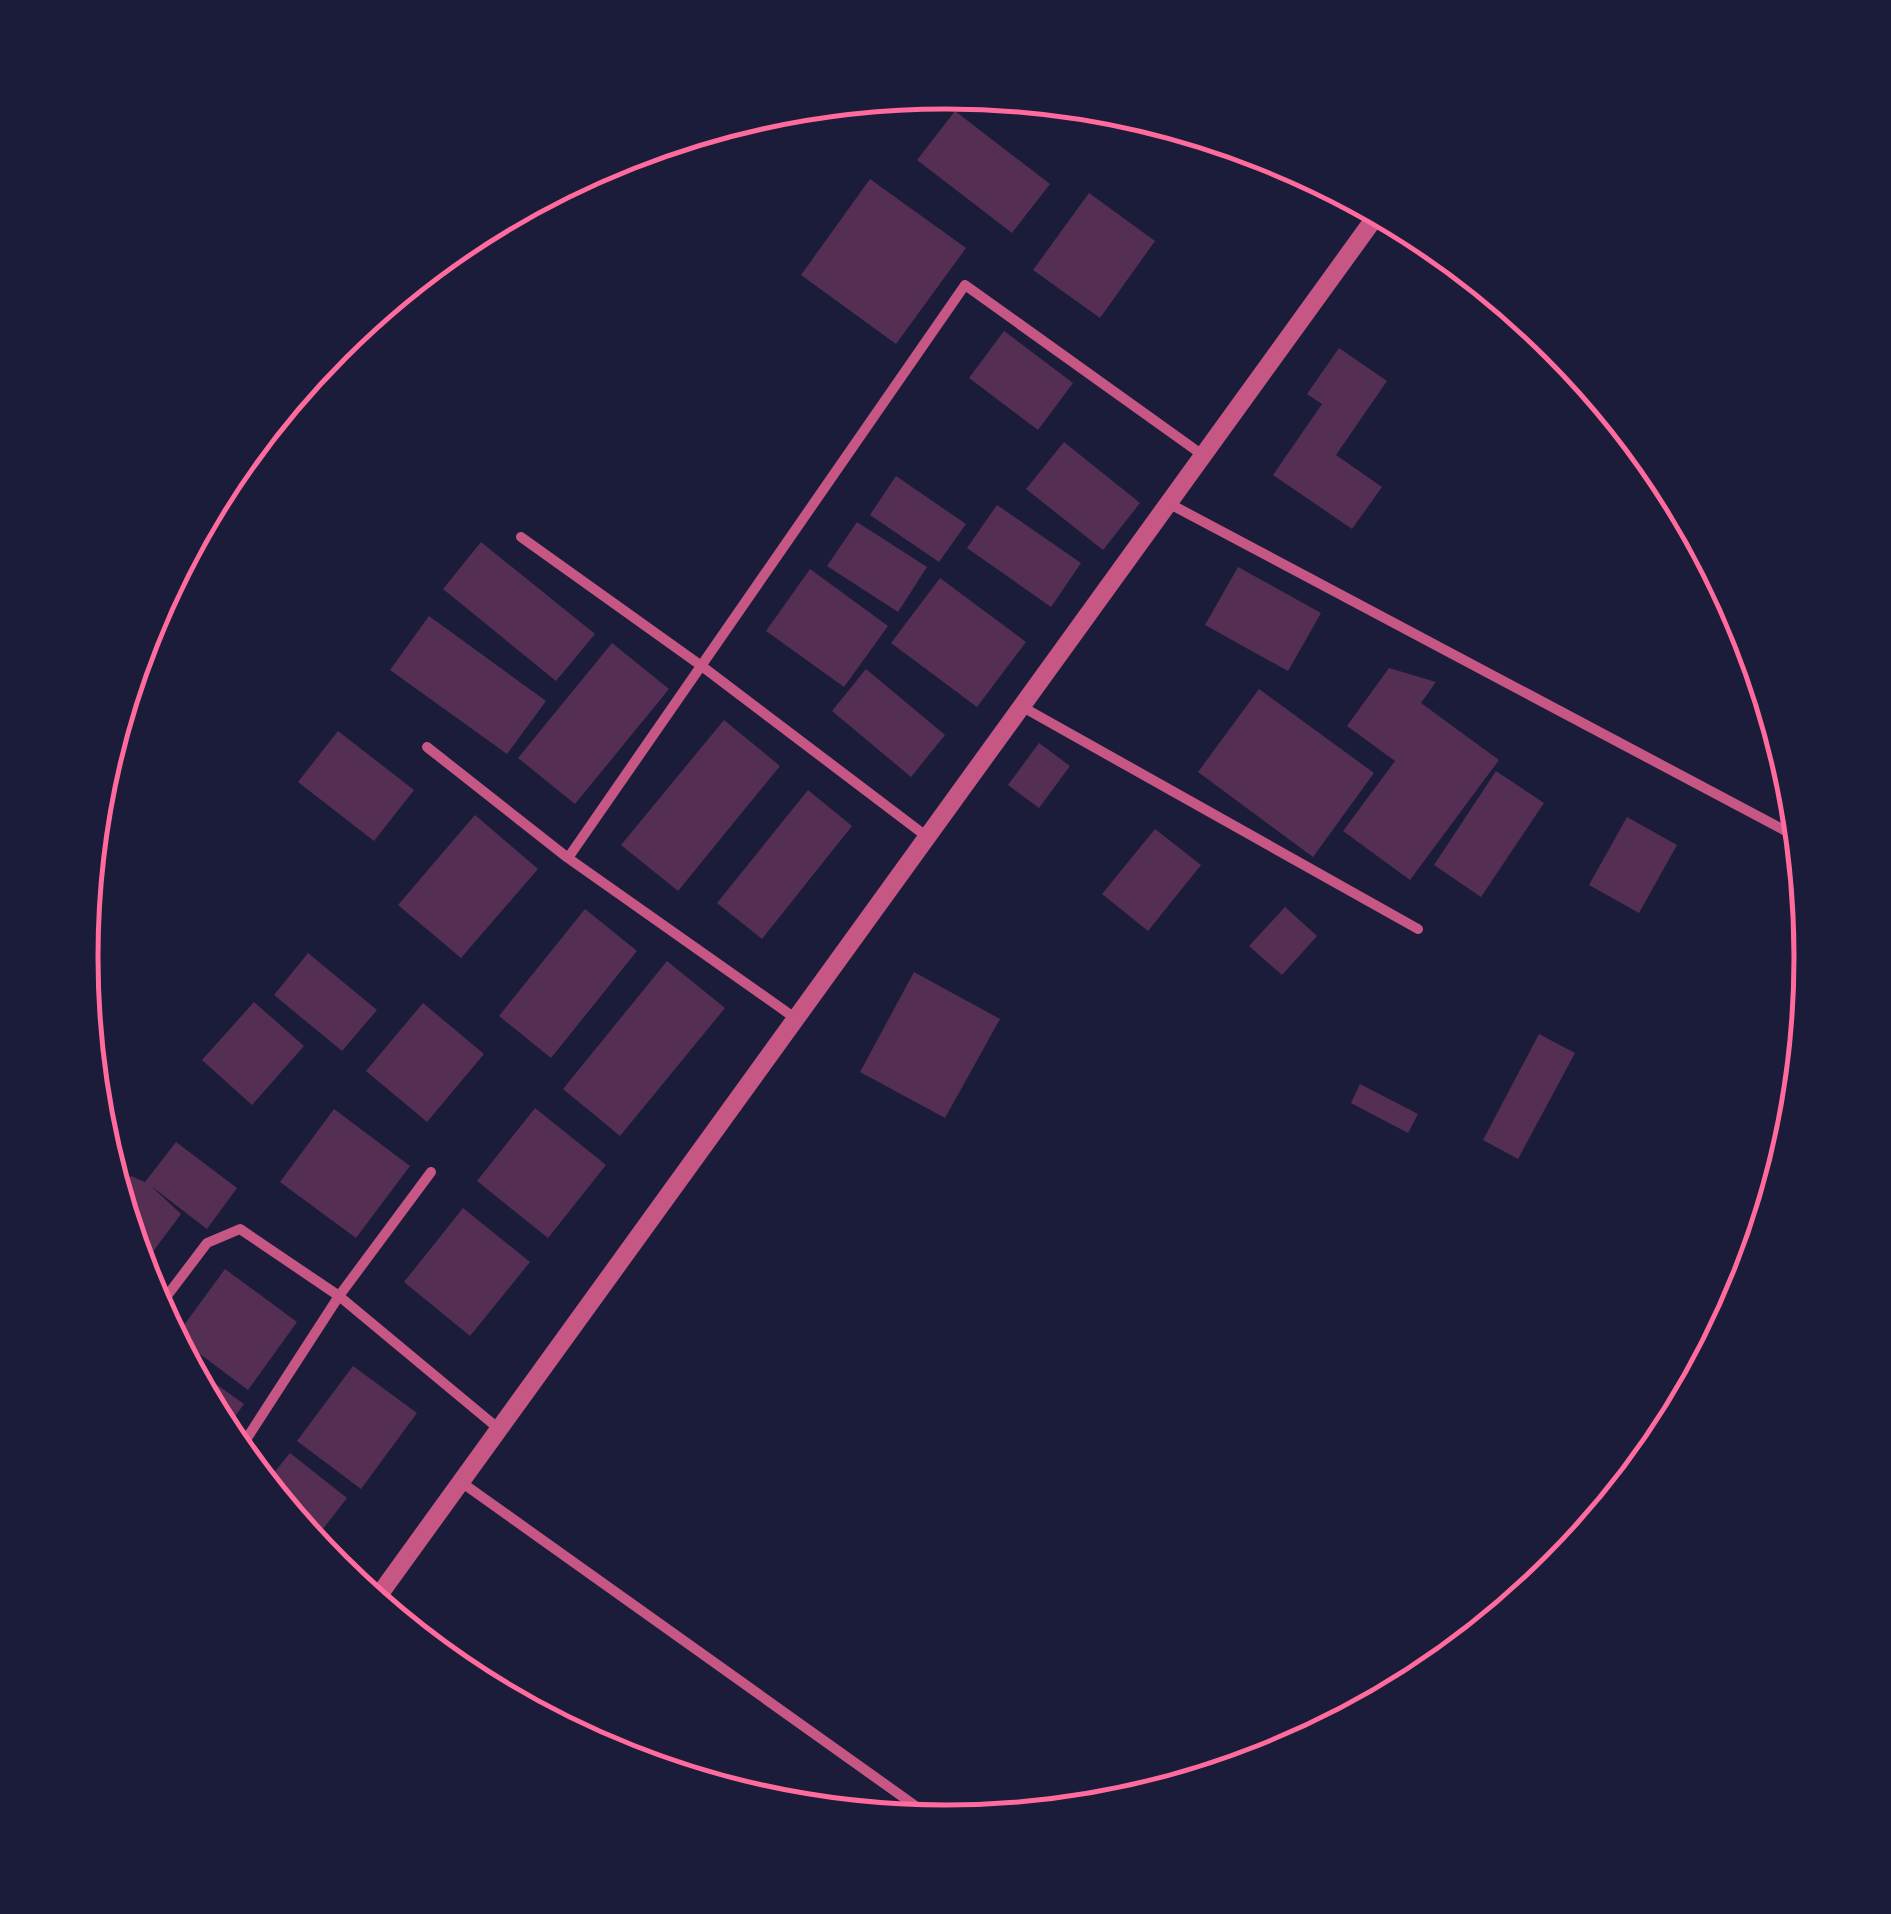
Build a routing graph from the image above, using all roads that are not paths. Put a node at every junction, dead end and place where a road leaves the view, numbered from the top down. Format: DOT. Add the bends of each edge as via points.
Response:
graph roads {
  1 [pos="1371,223"];
  2 [pos="1204,456"];
  3 [pos="1170,504"];
  4 [pos="521,537"];
  5 [pos="704,667"];
  6 [pos="1020,705"];
  7 [pos="427,747"];
  8 [pos="1783,830"];
  9 [pos="926,836"];
  10 [pos="568,858"];
  11 [pos="1418,929"];
  12 [pos="794,1018"];
  13 [pos="430,1172"];
  14 [pos="168,1295"];
  15 [pos="339,1296"];
  16 [pos="499,1429"];
  17 [pos="247,1438"];
  18 [pos="461,1482"];
  19 [pos="382,1591"];
  20 [pos="912,1804"];
  1 -- 2 [label="street"];
  2 -- 3 [label="street"];
  2 -- 5 [label="street" via="965,285"];
  3 -- 6 [label="street"];
  3 -- 8 [label="street"];
  4 -- 5 [label="street"];
  5 -- 9 [label="street"];
  5 -- 10 [label="street"];
  6 -- 9 [label="street"];
  6 -- 11 [label="street"];
  7 -- 10 [label="street"];
  9 -- 12 [label="street"];
  10 -- 12 [label="street"];
  12 -- 16 [label="street"];
  13 -- 15 [label="street"];
  14 -- 15 [label="street" via="207,1243 240,1229"];
  15 -- 16 [label="street"];
  15 -- 17 [label="street"];
  16 -- 18 [label="street"];
  18 -- 19 [label="street"];
  18 -- 20 [label="street"];
}
